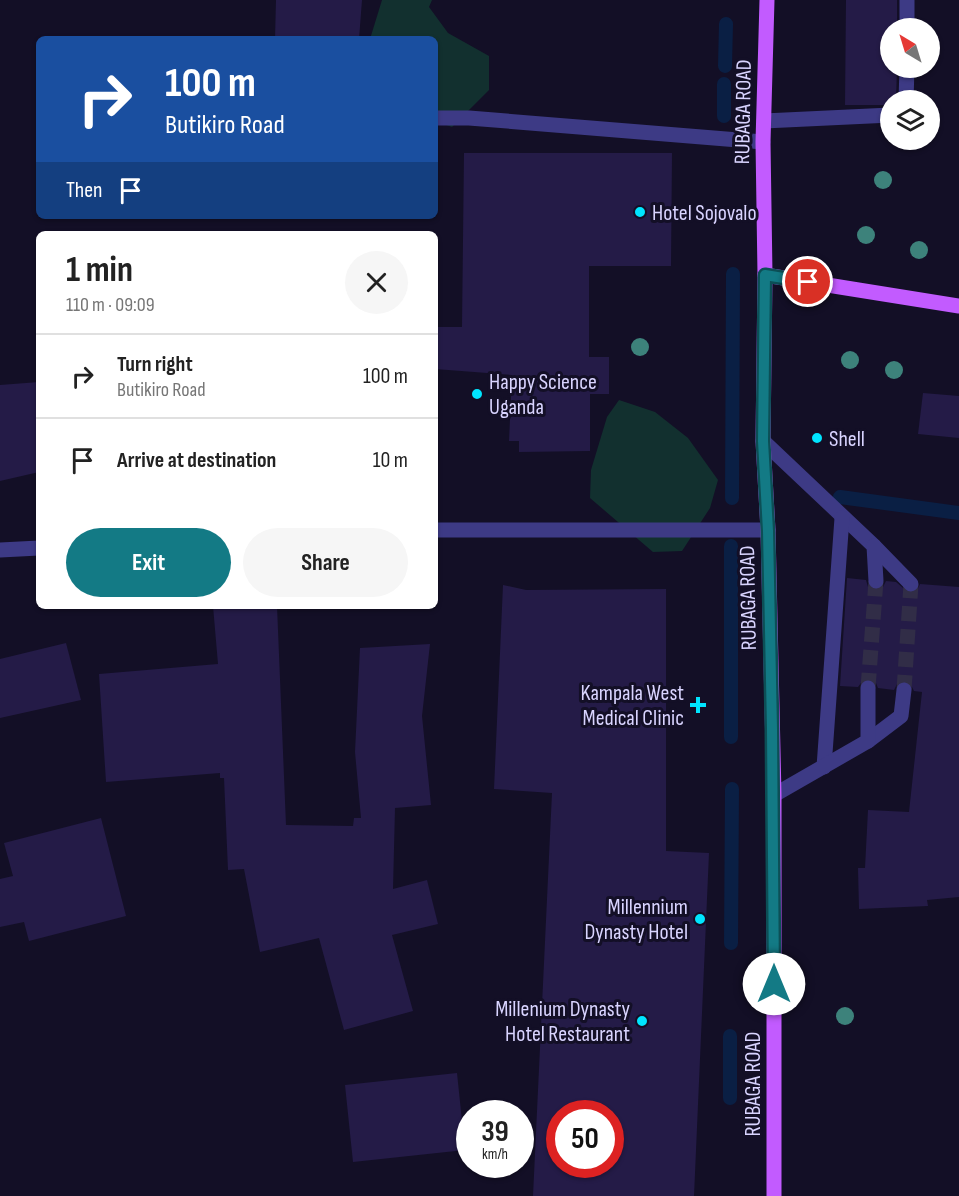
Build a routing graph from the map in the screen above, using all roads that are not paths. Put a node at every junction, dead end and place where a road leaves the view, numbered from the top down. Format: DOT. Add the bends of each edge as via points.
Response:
graph roads {
  1 [pos="766,0"];
  2 [pos="907,0"];
  3 [pos="907,18"];
  4 [pos="880,116"];
  5 [pos="438,117"];
  6 [pos="764,121"];
  7 [pos="763,142"];
  8 [pos="765,275"];
  9 [pos="959,306"];
  10 [pos="763,441"];
  11 [pos="843,518"];
  12 [pos="438,530"];
  13 [pos="768,531"];
  14 [pos="874,546"];
  15 [pos="36,549"];
  16 [pos="0,550"];
  17 [pos="876,580"];
  18 [pos="911,584"];
  19 [pos="868,688"];
  20 [pos="904,690"];
  21 [pos="868,741"];
  22 [pos="824,767"];
  23 [pos="774,795"];
  24 [pos="774,1196"];
  1 -- 6 [label="main road, RUBAGA ROAD"];
  2 -- 3 [label="street"];
  4 -- 6 [label="street"];
  5 -- 7 [label="street"];
  6 -- 7 [label="main road, RUBAGA ROAD"];
  7 -- 8 [label="main road, RUBAGA ROAD"];
  8 -- 9 [label="main road"];
  8 -- 10 [label="main road, RUBAGA ROAD"];
  10 -- 11 [label="street"];
  10 -- 13 [label="main road, RUBAGA ROAD"];
  11 -- 14 [label="street"];
  11 -- 22 [label="street"];
  12 -- 13 [label="street"];
  13 -- 23 [label="main road, RUBAGA ROAD"];
  14 -- 17 [label="street"];
  14 -- 18 [label="street"];
  15 -- 16 [label="street"];
  19 -- 21 [label="street"];
  20 -- 21 [label="street" via="901,716"];
  21 -- 22 [label="street"];
  22 -- 23 [label="street"];
  23 -- 24 [label="main road, RUBAGA ROAD"];
}
